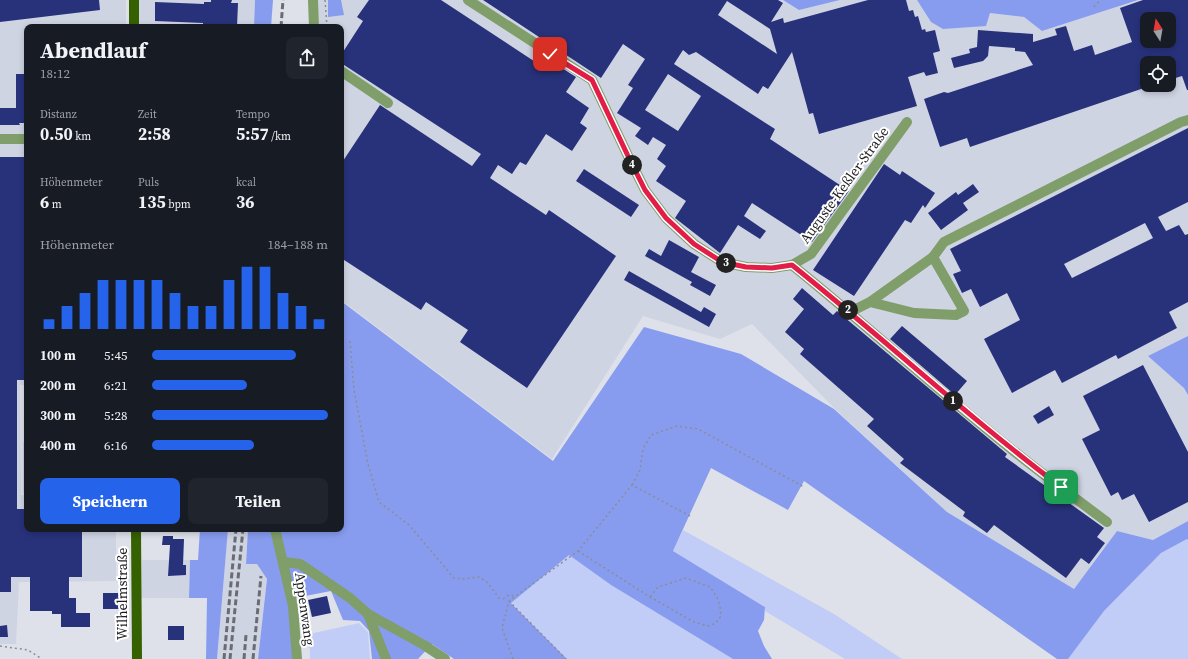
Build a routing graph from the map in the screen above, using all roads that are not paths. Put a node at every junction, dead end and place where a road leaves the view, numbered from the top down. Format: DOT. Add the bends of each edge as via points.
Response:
graph roads {
  1 [pos="134,0"];
  2 [pos="313,0"];
  3 [pos="468,0"];
  4 [pos="134,24"];
  5 [pos="314,24"];
  6 [pos="344,73"];
  7 [pos="388,103"];
  8 [pos="1188,120"];
  9 [pos="907,122"];
  10 [pos="0,139"];
  11 [pos="24,140"];
  12 [pos="933,257"];
  13 [pos="792,265"];
  14 [pos="870,302"];
  15 [pos="850,312"];
  16 [pos="1107,522"];
  17 [pos="136,532"];
  18 [pos="276,532"];
  19 [pos="284,562"];
  20 [pos="368,614"];
  21 [pos="137,659"];
  22 [pos="297,659"];
  23 [pos="386,659"];
  24 [pos="445,659"];
  1 -- 4 [label="main road"];
  2 -- 5 [label="street"];
  3 -- 13 [label="street, Auguste-Keßler-Straße" via="592,80 645,190 666,218 694,244 722,262 746,267 772,268"];
  6 -- 7 [label="street"];
  8 -- 12 [label="street" via="944,242"];
  9 -- 13 [label="street, Auguste-Keßler-Straße" via="811,254"];
  10 -- 11 [label="street"];
  12 -- 14 [label="street"];
  12 -- 14 [label="street" via="964,311 956,315 914,313"];
  13 -- 15 [label="street"];
  14 -- 15 [label="street"];
  15 -- 16 [label="street" via="1016,453"];
  17 -- 21 [label="main road, Wilhelmstraße"];
  18 -- 19 [label="street"];
  19 -- 20 [label="street" via="300,564 350,598"];
  19 -- 22 [label="street, Appenwang" via="293,606"];
  20 -- 23 [label="street"];
  20 -- 24 [label="street"];
}
